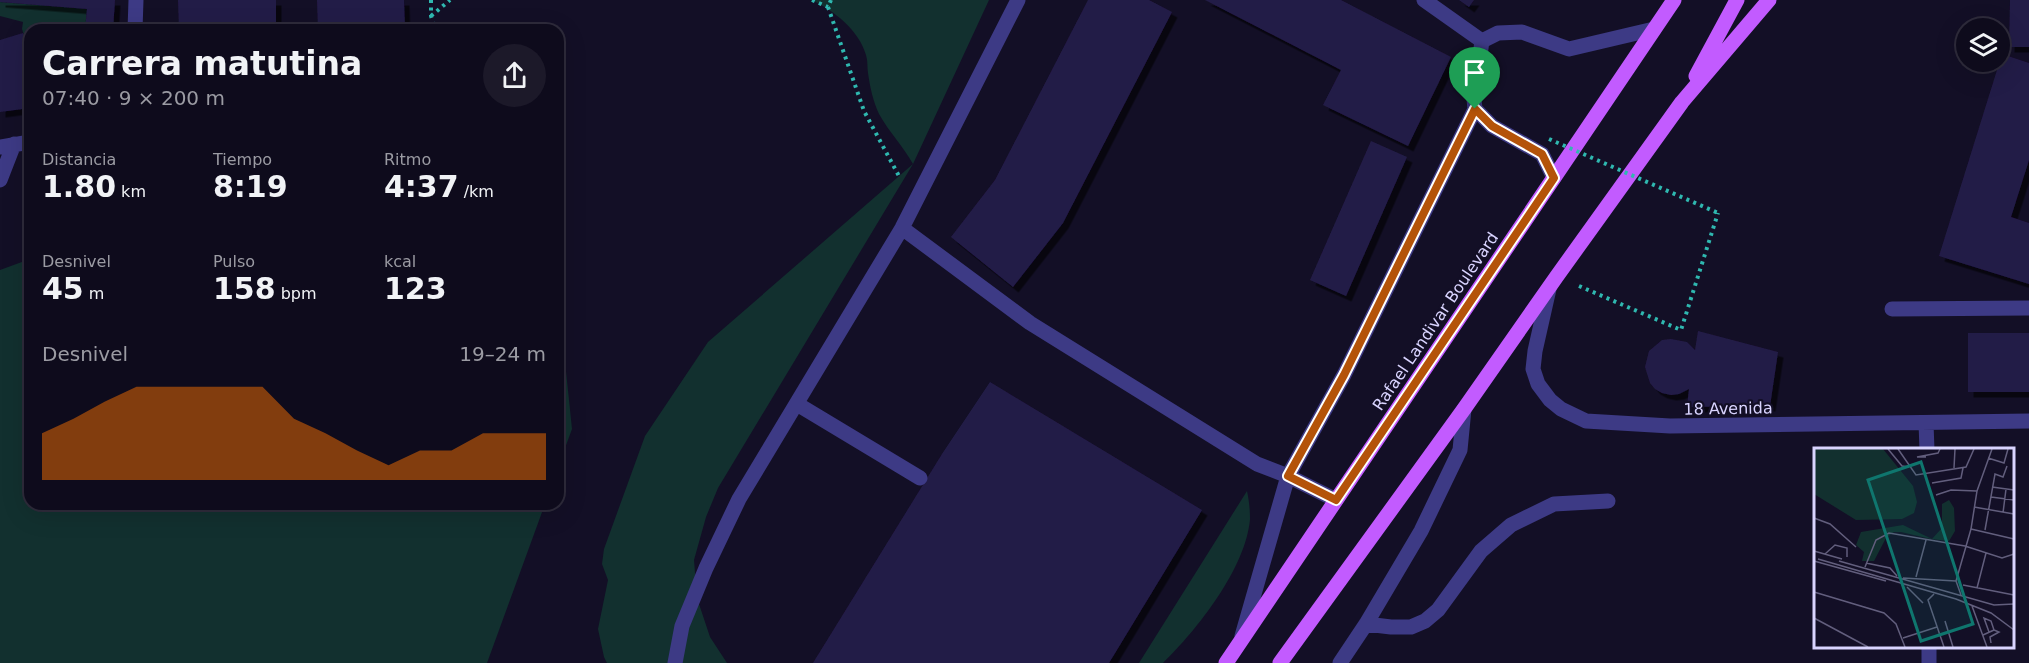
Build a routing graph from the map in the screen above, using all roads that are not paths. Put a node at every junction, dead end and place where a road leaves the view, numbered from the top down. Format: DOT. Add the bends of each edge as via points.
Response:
graph roads {
  1 [pos="136,0"];
  2 [pos="1018,0"];
  3 [pos="1424,0"];
  4 [pos="1674,0"];
  5 [pos="1737,0"];
  6 [pos="1769,0"];
  7 [pos="135,24"];
  8 [pos="1654,29"];
  9 [pos="1482,40"];
  10 [pos="1682,102"];
  11 [pos="1475,109"];
  12 [pos="24,143"];
  13 [pos="7,146"];
  14 [pos="1554,178"];
  15 [pos="0,180"];
  16 [pos="902,228"];
  17 [pos="1553,283"];
  18 [pos="2029,308"];
  19 [pos="1892,309"];
  20 [pos="797,404"];
  21 [pos="1464,409"];
  22 [pos="2029,421"];
  23 [pos="1926,423"];
  24 [pos="1927,448"];
  25 [pos="1288,476"];
  26 [pos="920,478"];
  27 [pos="1336,500"];
  28 [pos="1608,501"];
  29 [pos="1366,624"];
  30 [pos="1240,642"];
  31 [pos="675,663"];
  32 [pos="1226,663"];
  33 [pos="1280,663"];
  34 [pos="1340,663"];
  1 -- 7 [label="street"];
  2 -- 16 [label="street"];
  3 -- 9 [label="street"];
  4 -- 8 [label="main road, Rafael Landivar Boulevard"];
  5 -- 10 [label="main road"];
  6 -- 10 [label="main road"];
  8 -- 9 [label="street" via="1569,49 1522,32 1498,33"];
  8 -- 14 [label="main road, Rafael Landivar Boulevard"];
  9 -- 11 [label="street"];
  10 -- 17 [label="main road"];
  11 -- 14 [label="street" via="1492,126 1542,154"];
  11 -- 25 [label="street" via="1340,384"];
  12 -- 13 [label="street"];
  13 -- 15 [label="street"];
  14 -- 27 [label="main road, Rafael Landivar Boulevard"];
  16 -- 20 [label="street"];
  16 -- 25 [label="street" via="1030,323 1257,464"];
  17 -- 21 [label="main road"];
  17 -- 23 [label="street, 18 Avenida" via="1533,369 1550,400 1561,410 1586,421 1670,426"];
  18 -- 19 [label="street"];
  20 -- 26 [label="street"];
  20 -- 31 [label="street" via="739,499 706,568 682,626"];
  21 -- 29 [label="street" via="1460,450 1421,531"];
  21 -- 33 [label="main road"];
  22 -- 23 [label="street, 18 Avenida"];
  23 -- 24 [label="street"];
  25 -- 27 [label="street"];
  25 -- 30 [label="street"];
  27 -- 30 [label="main road, Rafael Landivar Boulevard"];
  28 -- 29 [label="street" via="1554,504 1511,525 1481,551 1438,610 1425,621 1411,627"];
  29 -- 34 [label="street"];
  30 -- 32 [label="main road, Rafael Landivar Boulevard"];
}
